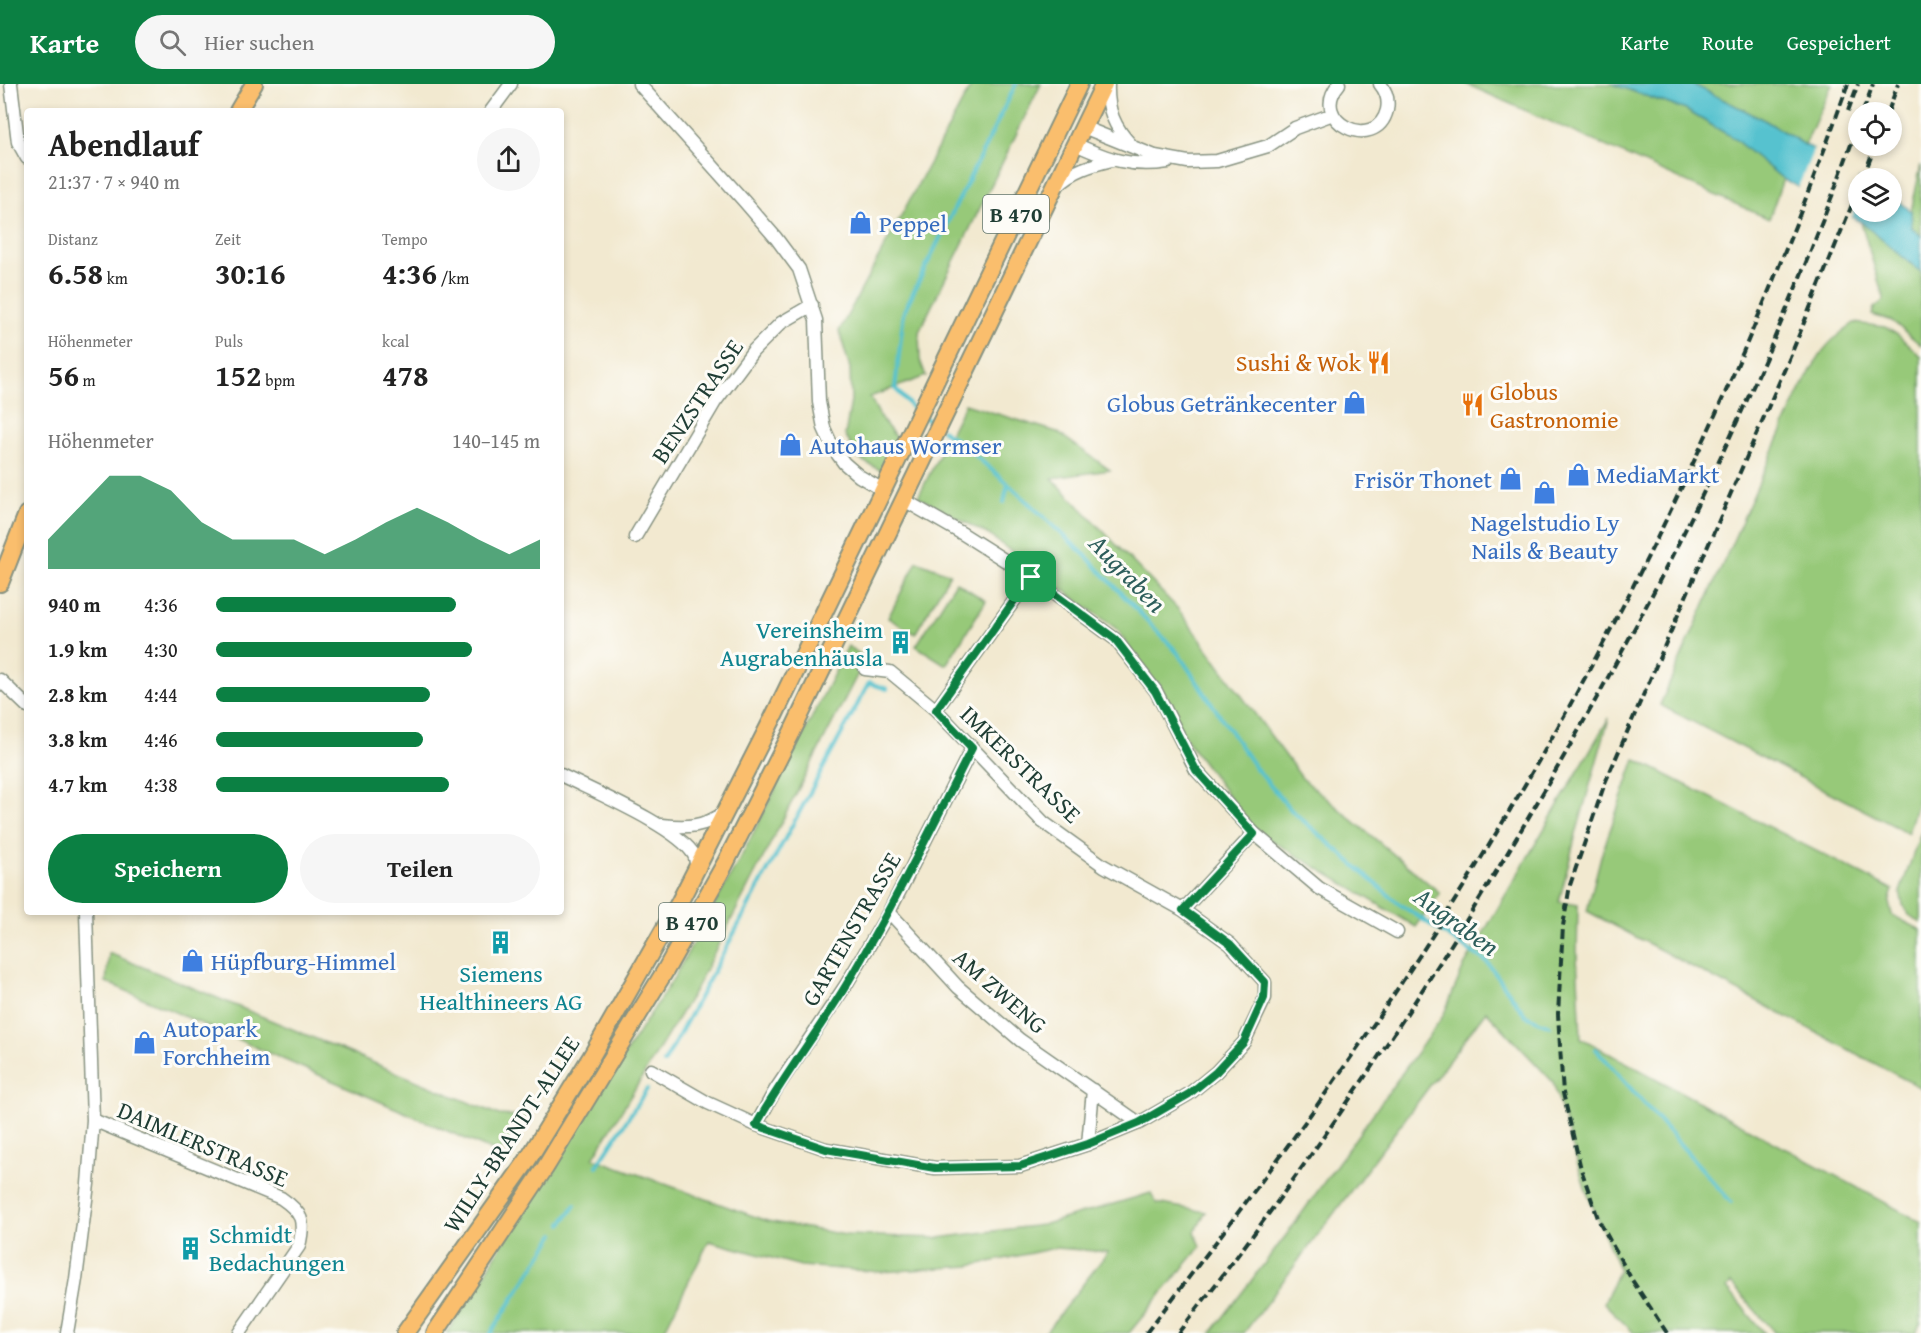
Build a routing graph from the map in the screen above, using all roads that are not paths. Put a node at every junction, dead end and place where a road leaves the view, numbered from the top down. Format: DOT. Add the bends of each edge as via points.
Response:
graph roads {
  1 [pos="11,84"];
  2 [pos="254,84"];
  3 [pos="511,84"];
  4 [pos="639,84"];
  5 [pos="1079,84"];
  6 [pos="1106,84"];
  7 [pos="1339,84"];
  8 [pos="1380,84"];
  9 [pos="240,108"];
  10 [pos="493,108"];
  11 [pos="1333,114"];
  12 [pos="1063,117"];
  13 [pos="1083,127"];
  14 [pos="1055,134"];
  15 [pos="1075,144"];
  16 [pos="1135,149"];
  17 [pos="24,153"];
  18 [pos="1112,160"];
  19 [pos="1175,161"];
  20 [pos="1053,190"];
  21 [pos="813,305"];
  22 [pos="883,490"];
  23 [pos="904,500"];
  24 [pos="24,522"];
  25 [pos="635,537"];
  26 [pos="1031,577"];
  27 [pos="0,583"];
  28 [pos="865,669"];
  29 [pos="0,680"];
  30 [pos="24,703"];
  31 [pos="936,710"];
  32 [pos="972,748"];
  33 [pos="564,776"];
  34 [pos="725,812"];
  35 [pos="661,825"];
  36 [pos="1254,834"];
  37 [pos="696,868"];
  38 [pos="1183,910"];
  39 [pos="889,912"];
  40 [pos="86,915"];
  41 [pos="1397,932"];
  42 [pos="651,1070"];
  43 [pos="1093,1090"];
  44 [pos="93,1120"];
  45 [pos="1139,1123"];
  46 [pos="756,1125"];
  47 [pos="1088,1144"];
  48 [pos="67,1333"];
  49 [pos="239,1333"];
  50 [pos="405,1333"];
  51 [pos="435,1333"];
  1 -- 17 [label="street" via="18,142"];
  2 -- 9 [label="main road"];
  3 -- 10 [label="street"];
  4 -- 21 [label="street" via="776,238 799,269"];
  5 -- 12 [label="main road, WILLY-BRANDT-ALLEE / B 470"];
  6 -- 13 [label="main road, WILLY-BRANDT-ALLEE / B 470"];
  6 -- 16 [label="street" via="1114,125"];
  7 -- 11 [label="street" via="1332,99"];
  8 -- 11 [label="street" via="1388,105 1374,127 1366,131 1349,129"];
  11 -- 19 [label="street" via="1294,128 1258,150 1217,161"];
  12 -- 13 [label="main road"];
  12 -- 14 [label="main road, WILLY-BRANDT-ALLEE / B 470"];
  13 -- 15 [label="main road, WILLY-BRANDT-ALLEE / B 470"];
  13 -- 16 [label="street"];
  14 -- 15 [label="main road"];
  14 -- 22 [label="main road, WILLY-BRANDT-ALLEE / B 470"];
  15 -- 18 [label="street"];
  15 -- 20 [label="main road, WILLY-BRANDT-ALLEE / B 470"];
  16 -- 19 [label="street"];
  18 -- 19 [label="street" via="1129,164"];
  18 -- 20 [label="street" via="1067,176"];
  20 -- 23 [label="main road, WILLY-BRANDT-ALLEE / B 470"];
  21 -- 22 [label="street" via="824,428 844,463"];
  21 -- 25 [label="street, BENZSTRASSE" via="781,323 753,351 716,402"];
  22 -- 23 [label="main road"];
  22 -- 34 [label="main road, WILLY-BRANDT-ALLEE / B 470"];
  23 -- 26 [label="street"];
  23 -- 51 [label="main road, WILLY-BRANDT-ALLEE / B 470" via="725,864 545,1168"];
  24 -- 27 [label="main road"];
  26 -- 31 [label="street"];
  26 -- 36 [label="street" via="1115,639 1155,691 1196,770"];
  28 -- 31 [label="street, IMKERSTRASSE" via="890,672"];
  29 -- 30 [label="street"];
  31 -- 32 [label="street, IMKERSTRASSE"];
  32 -- 38 [label="street, IMKERSTRASSE" via="1043,822 1104,866"];
  32 -- 39 [label="street, GARTENSTRASSE"];
  33 -- 35 [label="street"];
  34 -- 35 [label="street" via="698,826"];
  34 -- 37 [label="main road, WILLY-BRANDT-ALLEE / B 470"];
  35 -- 37 [label="street" via="695,856"];
  36 -- 38 [label="street"];
  36 -- 41 [label="street" via="1319,888"];
  37 -- 50 [label="main road, WILLY-BRANDT-ALLEE / B 470" via="591,1057 533,1151"];
  38 -- 45 [label="street, IMKERSTRASSE" via="1230,944 1265,982 1264,998 1244,1042 1216,1072 1189,1094"];
  39 -- 43 [label="street, AM ZWENG" via="958,987 1020,1040"];
  39 -- 46 [label="street, GARTENSTRASSE"];
  40 -- 44 [label="street, DAIMLERSTRASSE"];
  42 -- 46 [label="street, IMKERSTRASSE"];
  43 -- 45 [label="street, AM ZWENG"];
  43 -- 47 [label="street"];
  44 -- 48 [label="street, DAIMLERSTRASSE" via="87,1196"];
  44 -- 49 [label="street, DAIMLERSTRASSE" via="281,1198 295,1208 302,1219 299,1246"];
  45 -- 47 [label="street, IMKERSTRASSE"];
  46 -- 47 [label="street, IMKERSTRASSE" via="826,1149 935,1168 1020,1166"];
}
